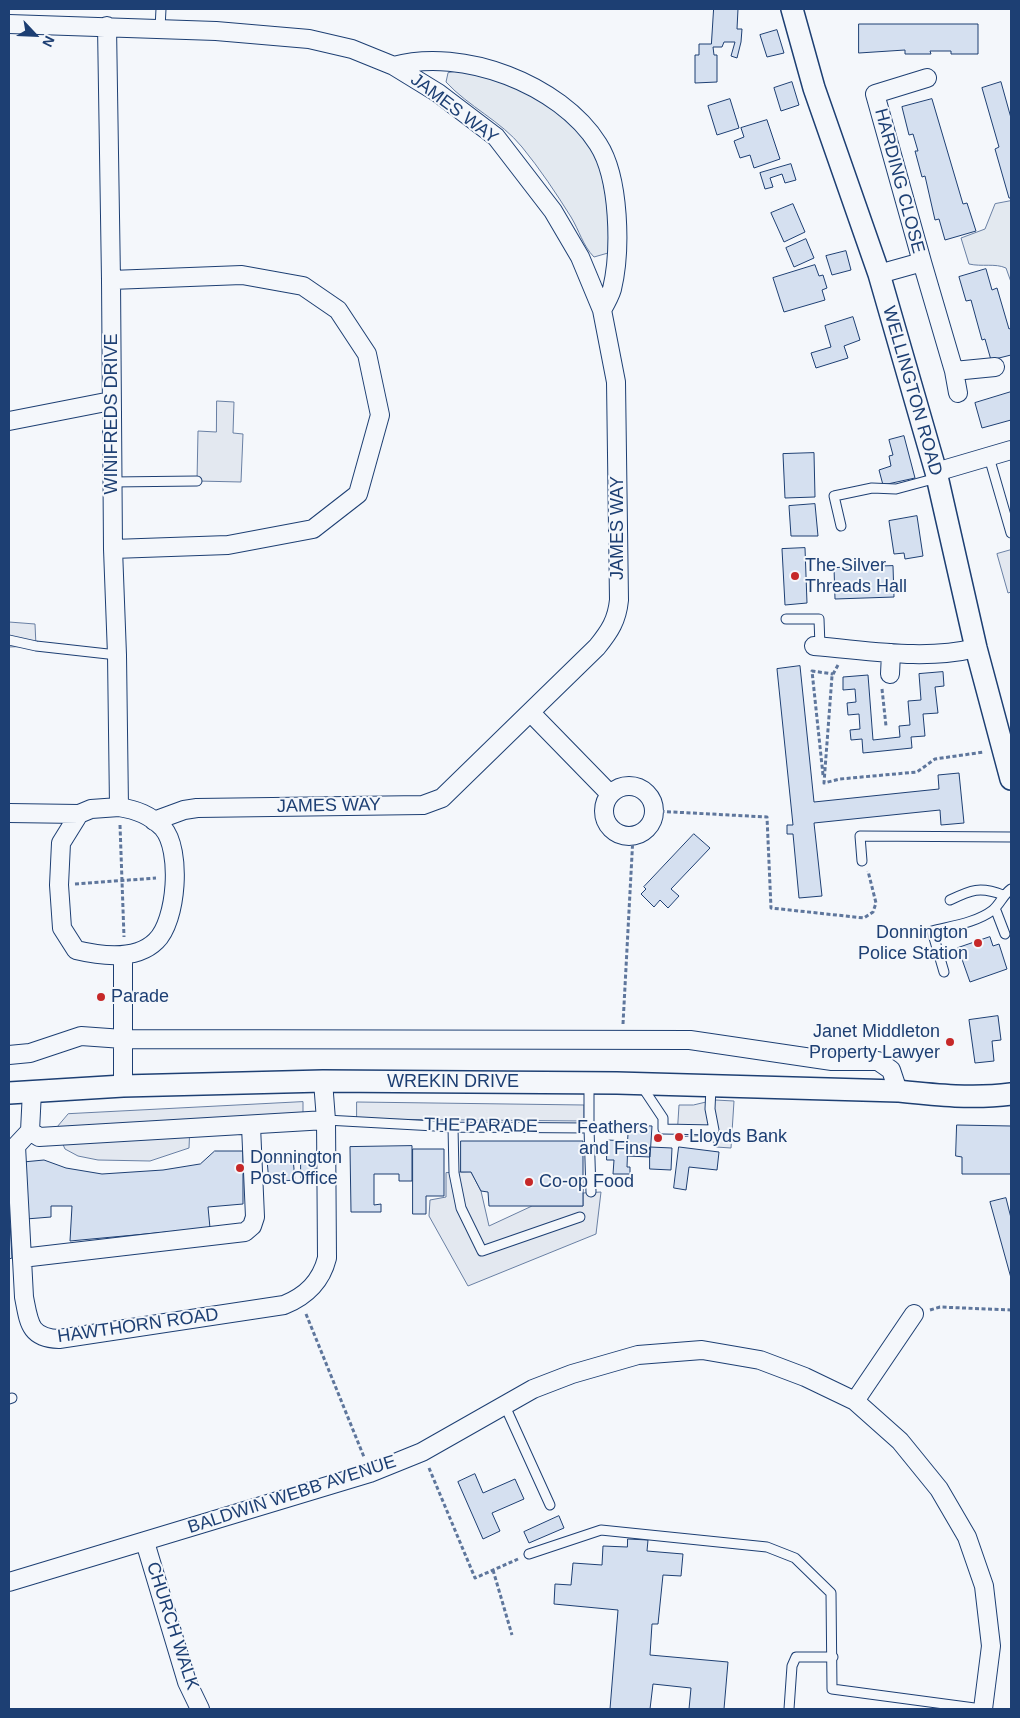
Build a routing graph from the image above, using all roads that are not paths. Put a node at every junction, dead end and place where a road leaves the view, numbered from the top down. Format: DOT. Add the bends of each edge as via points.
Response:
graph roads {
  1 [pos="161,9"];
  2 [pos="792,9"];
  3 [pos="9,24"];
  4 [pos="107,26"];
  5 [pos="160,28"];
  6 [pos="394,66"];
  7 [pos="927,78"];
  8 [pos="922,262"];
  9 [pos="878,274"];
  10 [pos="111,280"];
  11 [pos="602,310"];
  12 [pos="995,367"];
  13 [pos="954,371"];
  14 [pos="958,393"];
  15 [pos="111,401"];
  16 [pos="9,420"];
  17 [pos="1011,450"];
  18 [pos="989,457"];
  19 [pos="936,475"];
  20 [pos="197,481"];
  21 [pos="112,482"];
  22 [pos="841,526"];
  23 [pos="1011,533"];
  24 [pos="113,549"];
  25 [pos="786,619"];
  26 [pos="9,640"];
  27 [pos="817,646"];
  28 [pos="976,648"];
  29 [pos="891,653"];
  30 [pos="117,655"];
  31 [pos="890,674"];
  32 [pos="530,713"];
  33 [pos="1011,779"];
  34 [pos="610,794"];
  35 [pos="119,807"];
  36 [pos="9,813"];
  37 [pos="79,814"];
  38 [pos="154,821"];
  39 [pos="1011,836"];
  40 [pos="862,861"];
  41 [pos="1011,889"];
  42 [pos="1003,895"];
  43 [pos="950,900"];
  44 [pos="995,908"];
  45 [pos="1005,934"];
  46 [pos="124,956"];
  47 [pos="944,972"];
  48 [pos="123,1039"];
  49 [pos="9,1055"];
  50 [pos="323,1082"];
  51 [pos="589,1082"];
  52 [pos="640,1083"];
  53 [pos="123,1086"];
  54 [pos="711,1087"];
  55 [pos="32,1091"];
  56 [pos="898,1091"];
  57 [pos="9,1093"];
  58 [pos="1011,1094"];
  59 [pos="326,1120"];
  60 [pos="251,1126"];
  61 [pos="453,1127"];
  62 [pos="589,1128"];
  63 [pos="30,1131"];
  64 [pos="591,1192"];
  65 [pos="580,1217"];
  66 [pos="22,1258"];
  67 [pos="914,1314"];
  68 [pos="855,1401"];
  69 [pos="505,1406"];
  70 [pos="550,1505"];
  71 [pos="145,1542"];
  72 [pos="529,1554"];
  73 [pos="9,1582"];
  74 [pos="833,1657"];
  75 [pos="200,1709"];
  76 [pos="790,1709"];
  77 [pos="983,1709"];
  1 -- 5 [label="lane"];
  2 -- 9 [label="street, WELLINGTON ROAD" via="814,88"];
  3 -- 4 [label="street, JAMES WAY"];
  4 -- 5 [label="street, JAMES WAY"];
  4 -- 10 [label="street, WINIFREDS DRIVE"];
  5 -- 6 [label="street, JAMES WAY" via="310,39 352,49"];
  6 -- 11 [label="street, JAMES WAY" via="438,93 496,137 553,212 580,257"];
  6 -- 11 [label="street, JAMES WAY" via="415,60 465,64 511,76 545,93 575,115 599,145 611,175 616,254 612,290"];
  7 -- 8 [label="street, HARDING CLOSE" via="875,94"];
  8 -- 9 [label="street, HARDING CLOSE"];
  8 -- 13 [label="street, HARDING CLOSE"];
  9 -- 19 [label="street, WELLINGTON ROAD"];
  10 -- 15 [label="street, WINIFREDS DRIVE"];
  10 -- 24 [label="street" via="242,274 303,286 338,310 367,354 380,415 358,494 313,529 228,545"];
  11 -- 32 [label="street, JAMES WAY" via="616,382 617,615 597,647"];
  12 -- 13 [label="street"];
  13 -- 14 [label="street, HARDING CLOSE"];
  15 -- 16 [label="street"];
  15 -- 21 [label="street, WINIFREDS DRIVE"];
  17 -- 18 [label="street"];
  18 -- 19 [label="street"];
  18 -- 23 [label="lane"];
  19 -- 22 [label="lane" via="896,489 872,488 834,496"];
  19 -- 28 [label="street, WELLINGTON ROAD"];
  20 -- 21 [label="lane"];
  21 -- 24 [label="street, WINIFREDS DRIVE"];
  24 -- 30 [label="street, WINIFREDS DRIVE"];
  25 -- 27 [label="lane" via="818,619"];
  26 -- 30 [label="lane"];
  27 -- 29 [label="street"];
  28 -- 29 [label="street" via="953,654"];
  28 -- 33 [label="street, WELLINGTON ROAD"];
  29 -- 31 [label="street"];
  30 -- 35 [label="street, WINIFREDS DRIVE"];
  32 -- 34 [label="street"];
  32 -- 38 [label="street, JAMES WAY" via="454,788 442,798 423,805 197,808"];
  34 -- 34 [label="street" via="604,808 606,823 618,834 633,836 648,827 654,811 649,796 638,787 623,786"];
  35 -- 37 [label="street" via="91,809"];
  35 -- 38 [label="street" via="146,814"];
  36 -- 37 [label="street"];
  37 -- 46 [label="street" via="61,843 62,928 76,950"];
  38 -- 46 [label="street" via="164,830 174,856 172,902 165,929 156,942"];
  39 -- 40 [label="lane" via="860,836"];
  41 -- 42 [label="lane"];
  42 -- 43 [label="lane" via="972,889"];
  42 -- 44 [label="lane"];
  44 -- 45 [label="lane"];
  44 -- 47 [label="lane" via="984,916 932,931"];
  46 -- 48 [label="street"];
  48 -- 49 [label="street" via="81,1036 30,1053"];
  48 -- 53 [label="street"];
  48 -- 56 [label="street" via="690,1040 832,1061 878,1061 891,1070"];
  50 -- 51 [label="street, WREKIN DRIVE"];
  50 -- 53 [label="street, WREKIN DRIVE"];
  50 -- 59 [label="street"];
  51 -- 52 [label="street, WREKIN DRIVE"];
  51 -- 62 [label="lane"];
  52 -- 54 [label="street, WREKIN DRIVE"];
  52 -- 54 [label="lane" via="663,1118 663,1129 714,1130 710,1109"];
  53 -- 55 [label="street, WREKIN DRIVE"];
  54 -- 56 [label="street, WREKIN DRIVE"];
  55 -- 57 [label="street, WREKIN DRIVE"];
  55 -- 63 [label="street"];
  56 -- 58 [label="street, WREKIN DRIVE" via="941,1096"];
  59 -- 60 [label="street, THE PARADE"];
  59 -- 61 [label="lane, THE PARADE"];
  59 -- 66 [label="street, HAWTHORN ROAD" via="327,1258 316,1284 300,1299 284,1305 46,1338 35,1332 28,1320"];
  60 -- 63 [label="street, THE PARADE" via="38,1137"];
  60 -- 66 [label="street" via="255,1217 252,1226 244,1232"];
  61 -- 62 [label="lane, THE PARADE"];
  61 -- 65 [label="lane" via="454,1173 461,1208 482,1251"];
  62 -- 64 [label="lane"];
  63 -- 66 [label="street, HAWTHORN ROAD" via="16,1146"];
  67 -- 68 [label="street"];
  68 -- 69 [label="street, BALDWIN WEBB AVENUE" via="760,1360 702,1350 638,1355 572,1374 533,1389"];
  68 -- 77 [label="street, BALDWIN WEBB AVENUE" via="900,1441 939,1488 966,1537 984,1586 991,1646"];
  69 -- 70 [label="lane"];
  69 -- 71 [label="street, BALDWIN WEBB AVENUE" via="422,1452 370,1473"];
  71 -- 73 [label="street, BALDWIN WEBB AVENUE"];
  71 -- 75 [label="street, CHURCH WALK" via="187,1682"];
  72 -- 74 [label="lane" via="601,1530 767,1547 796,1558 831,1593"];
  74 -- 76 [label="lane" via="796,1657 792,1666"];
  74 -- 77 [label="lane" via="832,1689"];
}
